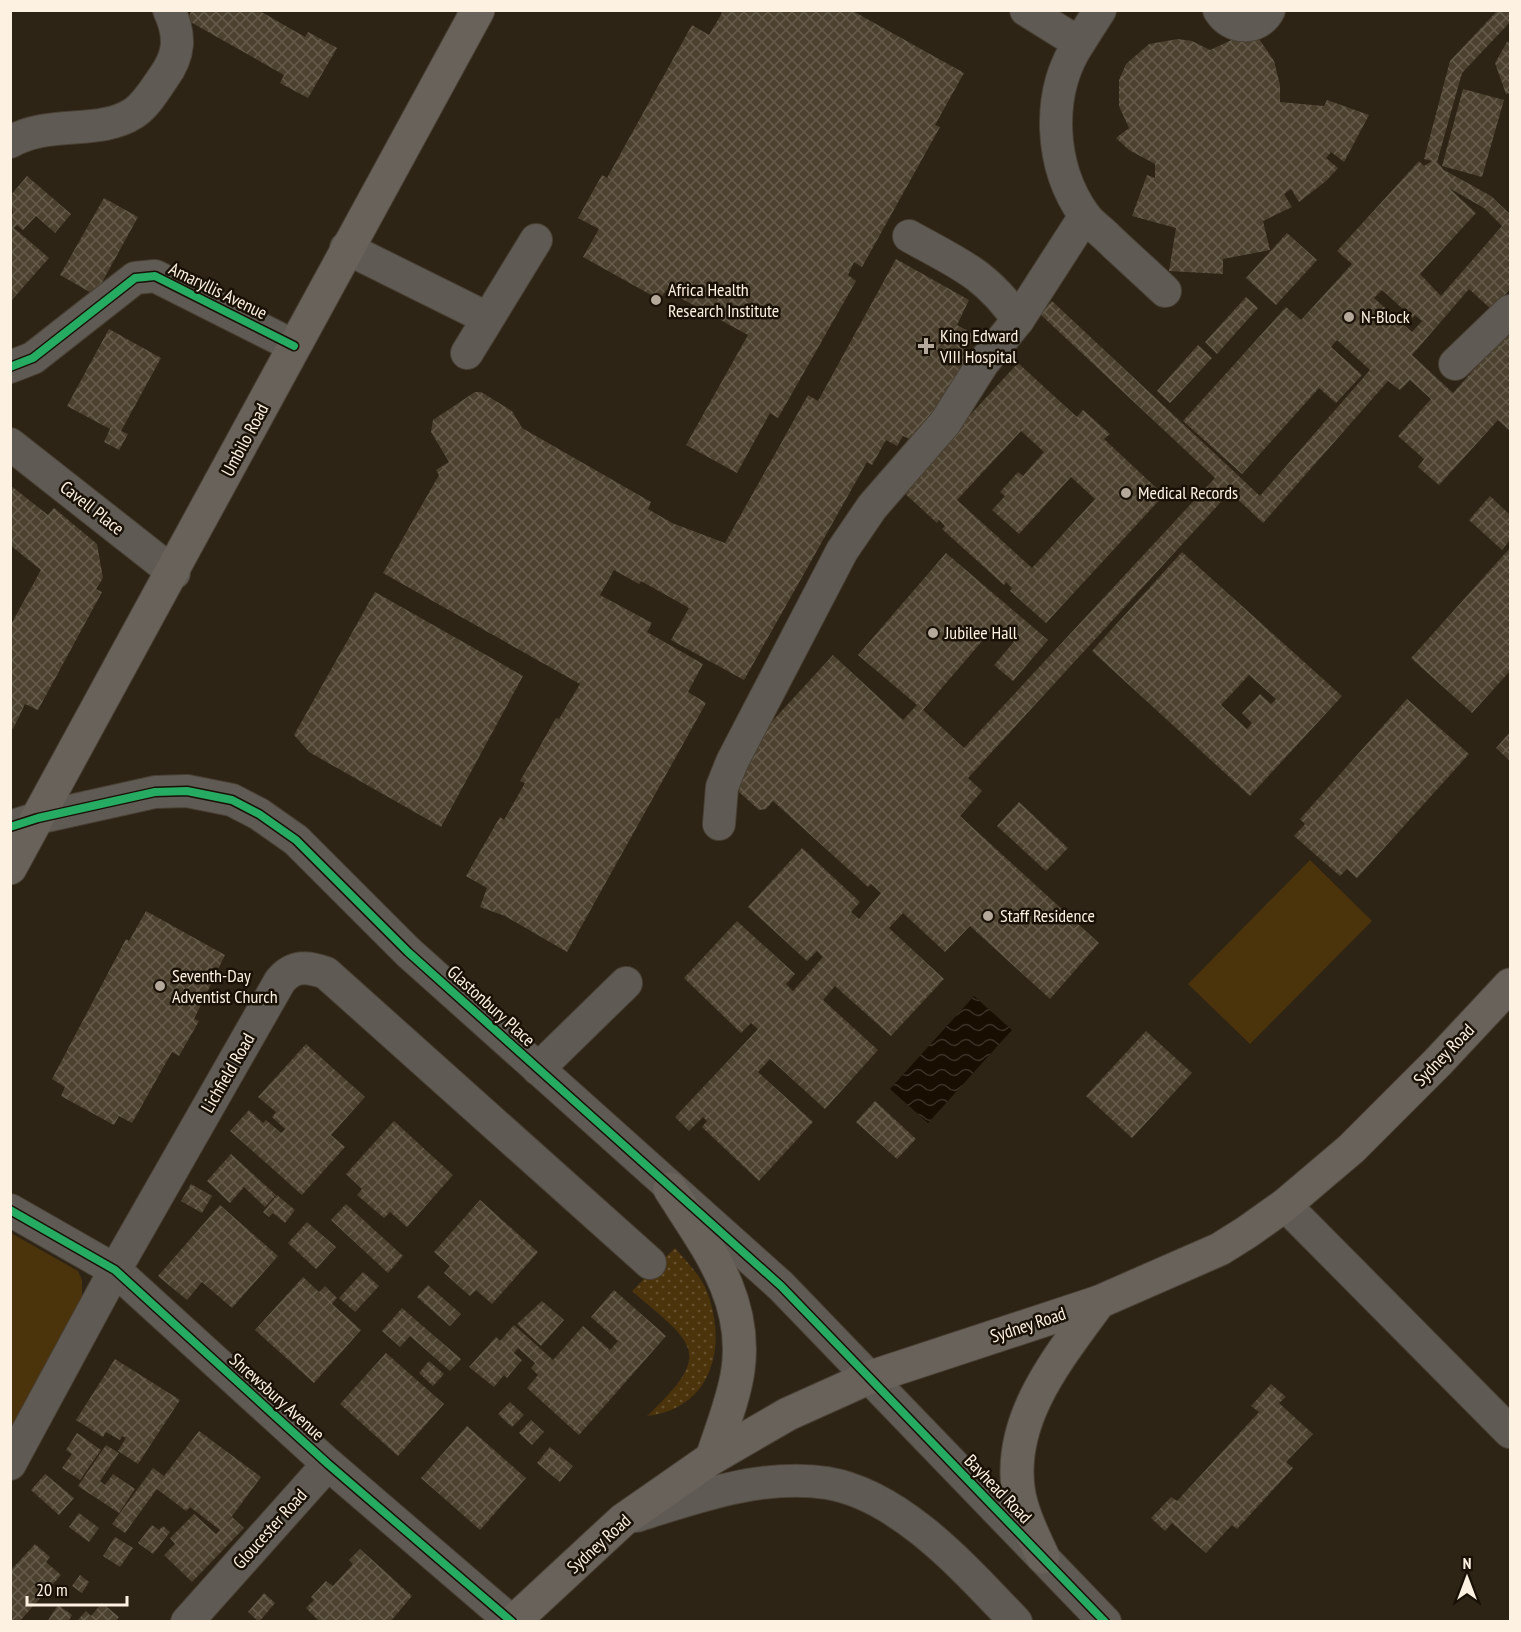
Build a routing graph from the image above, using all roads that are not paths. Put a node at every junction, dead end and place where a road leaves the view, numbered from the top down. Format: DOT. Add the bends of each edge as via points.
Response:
graph roads {
  1 [pos="169,10"];
  2 [pos="478,10"];
  3 [pos="1100,10"];
  4 [pos="1219,10"];
  5 [pos="1269,10"];
  6 [pos="1027,11"];
  7 [pos="1079,43"];
  8 [pos="10,142"];
  9 [pos="1085,216"];
  10 [pos="909,236"];
  11 [pos="536,240"];
  12 [pos="346,248"];
  13 [pos="1165,291"];
  14 [pos="1510,311"];
  15 [pos="487,318"];
  16 [pos="1018,320"];
  17 [pos="294,346"];
  18 [pos="467,353"];
  19 [pos="1455,364"];
  20 [pos="10,366"];
  21 [pos="10,444"];
  22 [pos="174,573"];
  23 [pos="24,823"];
  24 [pos="720,824"];
  25 [pos="10,868"];
  26 [pos="626,983"];
  27 [pos="1510,985"];
  28 [pos="538,1069"];
  29 [pos="670,1189"];
  30 [pos="1285,1205"];
  31 [pos="10,1210"];
  32 [pos="650,1263"];
  33 [pos="115,1270"];
  34 [pos="1099,1302"];
  35 [pos="868,1378"];
  36 [pos="1510,1432"];
  37 [pos="712,1458"];
  38 [pos="10,1464"];
  39 [pos="328,1464"];
  40 [pos="623,1520"];
  41 [pos="1043,1557"];
  42 [pos="188,1622"];
  43 [pos="512,1622"];
  44 [pos="1016,1622"];
  45 [pos="1105,1622"];
  1 -- 8 [label="street" via="178,39 175,58 135,113 110,123 36,130"];
  2 -- 12 [label="main road, Umbilo Road"];
  3 -- 7 [label="street"];
  4 -- 5 [label="street" via="1231,23 1250,25 1265,17"];
  6 -- 7 [label="street"];
  7 -- 9 [label="street" via="1060,80 1056,145"];
  9 -- 13 [label="street"];
  9 -- 16 [label="street"];
  10 -- 16 [label="street" via="983,278"];
  11 -- 15 [label="street"];
  12 -- 15 [label="street"];
  12 -- 17 [label="main road, Umbilo Road"];
  14 -- 19 [label="street"];
  15 -- 18 [label="street"];
  16 -- 24 [label="street" via="983,363 945,423 872,507 842,552 732,762 722,787"];
  17 -- 20 [label="street, Amaryllis Avenue" via="154,276 144,276 135,278 33,358"];
  17 -- 22 [label="main road, Umbilo Road"];
  21 -- 22 [label="street, Cavell Place"];
  22 -- 23 [label="main road, Umbilo Road"];
  23 -- 25 [label="main road, Umbilo Road"];
  23 -- 28 [label="street, Glastonbury Place" via="156,792 187,791 232,800 296,840 408,952"];
  26 -- 28 [label="street"];
  27 -- 30 [label="main road, Sydney Road" via="1351,1149"];
  28 -- 29 [label="street, Glastonbury Place"];
  29 -- 35 [label="street, Glastonbury Place" via="781,1286"];
  29 -- 37 [label="main road" via="724,1274 736,1314 738,1372"];
  30 -- 34 [label="main road, Sydney Road" via="1220,1249"];
  30 -- 36 [label="street"];
  31 -- 33 [label="street, Shrewsbury Avenue"];
  32 -- 33 [label="street, Lichfield Road" via="326,973 298,967 280,981"];
  33 -- 38 [label="street, Lichfield Road"];
  33 -- 39 [label="street, Shrewsbury Avenue"];
  34 -- 35 [label="main road, Sydney Road"];
  34 -- 41 [label="main road" via="1050,1371 1023,1429 1016,1463 1018,1489 1026,1520"];
  35 -- 37 [label="main road, Sydney Road" via="789,1414"];
  35 -- 41 [label="street, Bayhead Road"];
  37 -- 40 [label="main road, Sydney Road"];
  39 -- 42 [label="street, Gloucester Road"];
  39 -- 43 [label="street, Shrewsbury Avenue"];
  40 -- 43 [label="main road, Sydney Road"];
  40 -- 44 [label="street" via="728,1490 778,1482 829,1484 874,1501 914,1524"];
  41 -- 45 [label="street, Bayhead Road"];
}
